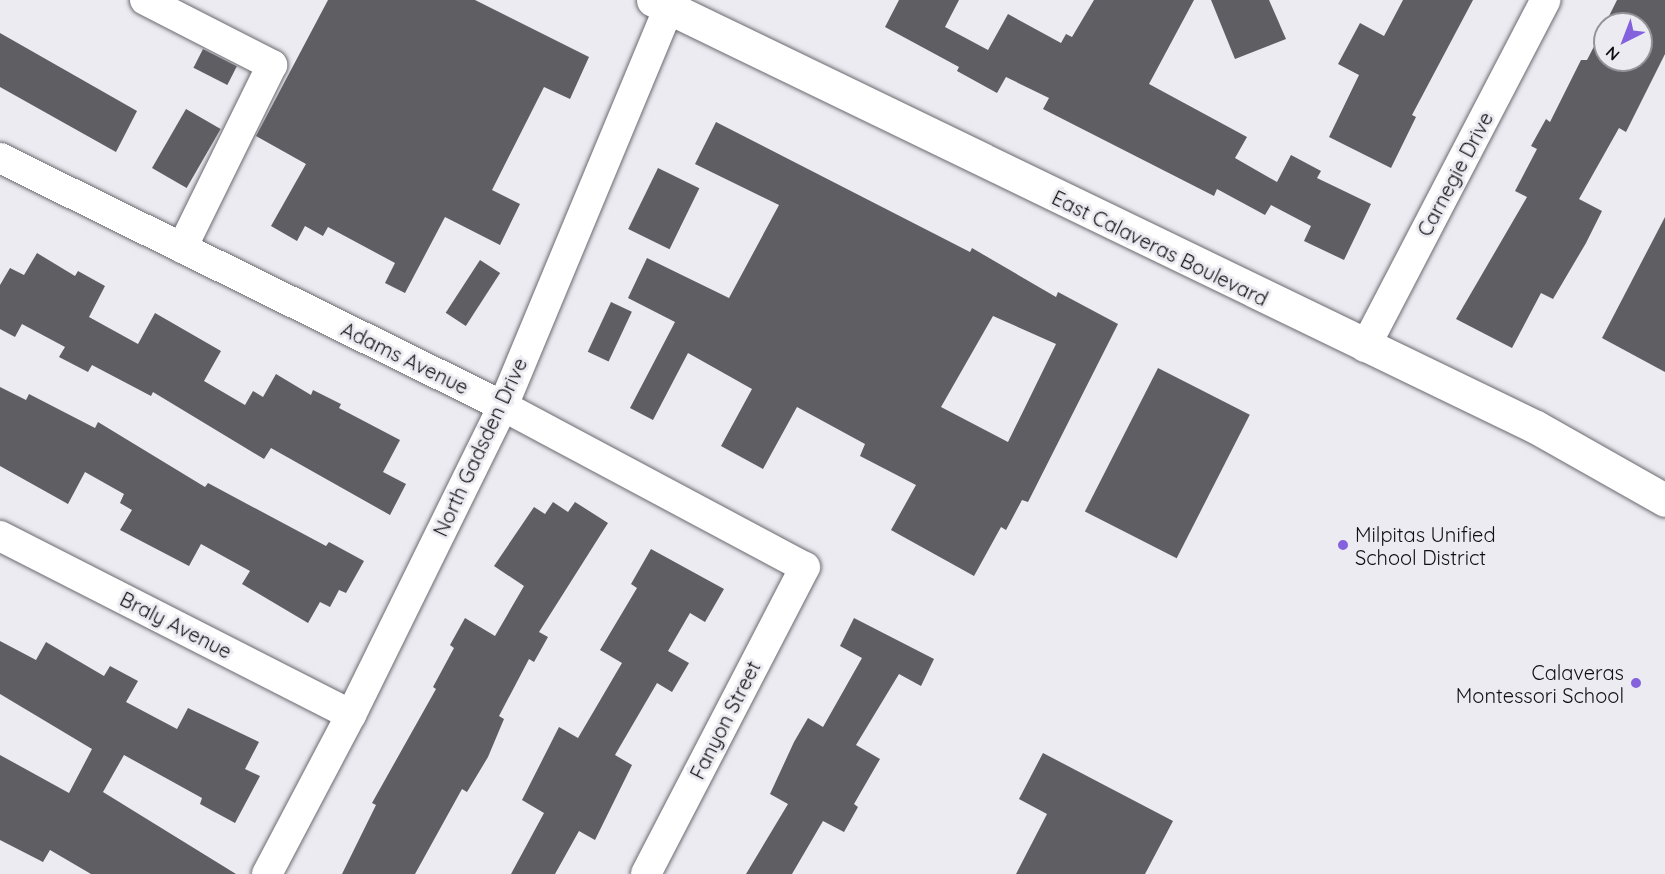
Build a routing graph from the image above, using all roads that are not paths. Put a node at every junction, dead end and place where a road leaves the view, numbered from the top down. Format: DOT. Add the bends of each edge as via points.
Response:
graph roads {
  1 [pos="145,0"];
  2 [pos="1546,0"];
  3 [pos="664,3"];
  4 [pos="0,158"];
  5 [pos="182,248"];
  6 [pos="1365,347"];
  7 [pos="503,406"];
  8 [pos="1665,500"];
  9 [pos="0,536"];
  10 [pos="805,567"];
  11 [pos="351,715"];
  12 [pos="267,874"];
  13 [pos="646,874"];
  1 -- 5 [label="street" via="272,65"];
  2 -- 6 [label="street, Carnegie Drive"];
  3 -- 6 [label="main road, East Calaveras Boulevard"];
  3 -- 7 [label="street, North Gadsden Drive"];
  4 -- 5 [label="street, Adams Avenue"];
  5 -- 7 [label="street, Adams Avenue"];
  6 -- 8 [label="main road, East Calaveras Boulevard" via="1536,427"];
  7 -- 10 [label="street, Adams Avenue"];
  7 -- 11 [label="street, North Gadsden Drive"];
  9 -- 11 [label="street, Braly Avenue"];
  10 -- 13 [label="street, Fanyon Street"];
  11 -- 12 [label="street, North Gadsden Drive"];
}
